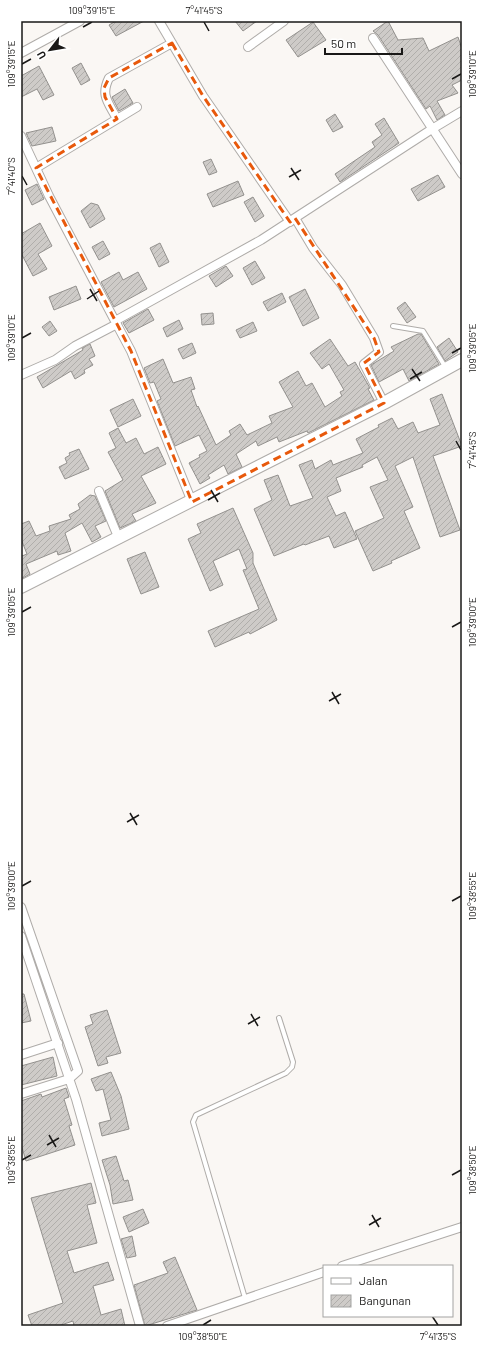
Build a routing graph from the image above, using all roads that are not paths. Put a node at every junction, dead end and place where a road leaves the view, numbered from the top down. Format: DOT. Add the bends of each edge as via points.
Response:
graph roads {
  1 [pos="80,21"];
  2 [pos="159,21"];
  3 [pos="284,21"];
  4 [pos="373,38"];
  5 [pos="172,43"];
  6 [pos="248,47"];
  7 [pos="21,53"];
  8 [pos="137,107"];
  9 [pos="462,111"];
  10 [pos="117,119"];
  11 [pos="432,129"];
  12 [pos="21,136"];
  13 [pos="36,168"];
  14 [pos="462,174"];
  15 [pos="292,220"];
  16 [pos="116,322"];
  17 [pos="393,326"];
  18 [pos="462,360"];
  19 [pos="446,368"];
  20 [pos="21,375"];
  21 [pos="384,403"];
  22 [pos="99,491"];
  23 [pos="192,502"];
  24 [pos="118,539"];
  25 [pos="21,588"];
  26 [pos="21,907"];
  27 [pos="21,936"];
  28 [pos="279,1018"];
  29 [pos="58,1043"];
  30 [pos="21,1055"];
  31 [pos="69,1079"];
  32 [pos="21,1094"];
  33 [pos="462,1227"];
  34 [pos="345,1265"];
  35 [pos="323,1272"];
  36 [pos="244,1298"];
  37 [pos="140,1326"];
  38 [pos="167,1326"];
  1 -- 7 [label="street"];
  2 -- 5 [label="street"];
  3 -- 6 [label="street"];
  4 -- 11 [label="street"];
  5 -- 10 [label="street" via="109,78 104,88 105,97"];
  5 -- 15 [label="street" via="203,96"];
  8 -- 10 [label="street"];
  9 -- 11 [label="street"];
  10 -- 13 [label="street"];
  11 -- 14 [label="street"];
  11 -- 15 [label="street"];
  12 -- 13 [label="street"];
  13 -- 16 [label="street"];
  15 -- 16 [label="street"];
  15 -- 21 [label="street" via="342,285 374,338 379,352 364,364"];
  16 -- 20 [label="street" via="55,360"];
  16 -- 23 [label="street" via="131,351"];
  17 -- 19 [label="lane" via="424,332"];
  18 -- 19 [label="street"];
  19 -- 21 [label="street"];
  21 -- 23 [label="street"];
  22 -- 24 [label="street"];
  23 -- 24 [label="street"];
  24 -- 25 [label="street"];
  26 -- 31 [label="street" via="78,1066 76,1074"];
  27 -- 29 [label="street"];
  28 -- 36 [label="lane" via="293,1062 292,1067 286,1073 196,1115 193,1122"];
  29 -- 30 [label="street"];
  29 -- 31 [label="street"];
  31 -- 32 [label="street"];
  31 -- 37 [label="street"];
  33 -- 34 [label="street"];
  35 -- 36 [label="street"];
  36 -- 38 [label="street"];
}
